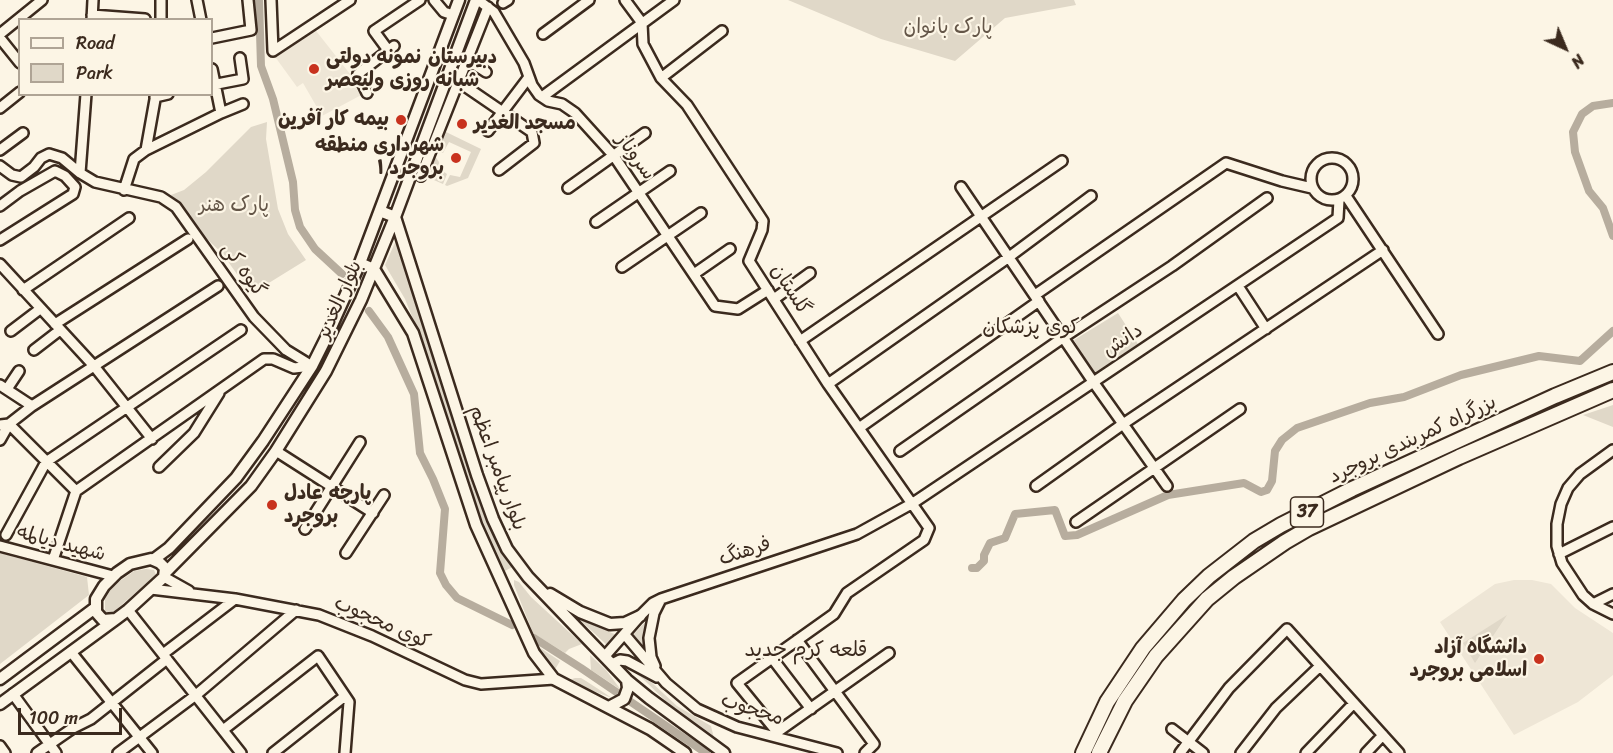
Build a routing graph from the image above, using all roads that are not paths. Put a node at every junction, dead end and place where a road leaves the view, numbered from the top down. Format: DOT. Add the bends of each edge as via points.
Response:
graph roads {
  1 [pos="42,0"];
  2 [pos="93,0"];
  3 [pos="161,0"];
  4 [pos="197,0"];
  5 [pos="248,0"];
  6 [pos="272,0"];
  7 [pos="350,0"];
  8 [pos="420,0"];
  9 [pos="434,0"];
  10 [pos="459,0"];
  11 [pos="477,0"];
  12 [pos="589,0"];
  13 [pos="625,0"];
  14 [pos="674,0"];
  15 [pos="488,7"];
  16 [pos="453,15"];
  17 [pos="92,17"];
  18 [pos="21,18"];
  19 [pos="118,18"];
  20 [pos="160,18"];
  21 [pos="201,18"];
  22 [pos="18,21"];
  23 [pos="642,23"];
  24 [pos="722,31"];
  25 [pos="543,34"];
  26 [pos="0,36"];
  27 [pos="213,38"];
  28 [pos="457,53"];
  29 [pos="240,58"];
  30 [pos="18,60"];
  31 [pos="467,60"];
  32 [pos="486,72"];
  33 [pos="529,77"];
  34 [pos="454,78"];
  35 [pos="661,78"];
  36 [pos="213,85"];
  37 [pos="367,93"];
  38 [pos="18,94"];
  39 [pos="86,96"];
  40 [pos="155,96"];
  41 [pos="542,97"];
  42 [pos="243,104"];
  43 [pos="0,108"];
  44 [pos="503,112"];
  45 [pos="220,113"];
  46 [pos="488,131"];
  47 [pos="23,133"];
  48 [pos="645,133"];
  49 [pos="0,150"];
  50 [pos="146,150"];
  51 [pos="614,156"];
  52 [pos="1062,161"];
  53 [pos="0,166"];
  54 [pos="499,170"];
  55 [pos="670,171"];
  56 [pos="80,173"];
  57 [pos="421,176"];
  58 [pos="21,177"];
  59 [pos="28,187"];
  60 [pos="961,187"];
  61 [pos="568,188"];
  62 [pos="1312,188"];
  63 [pos="124,190"];
  64 [pos="639,193"];
  65 [pos="1091,196"];
  66 [pos="1267,198"];
  67 [pos="1343,198"];
  68 [pos="0,206"];
  69 [pos="380,211"];
  70 [pos="701,213"];
  71 [pos="980,216"];
  72 [pos="395,217"];
  73 [pos="129,218"];
  74 [pos="596,222"];
  75 [pos="668,236"];
  76 [pos="188,238"];
  77 [pos="0,240"];
  78 [pos="730,249"];
  79 [pos="1383,250"];
  80 [pos="1009,257"];
  81 [pos="360,263"];
  82 [pos="1,267"];
  83 [pos="622,267"];
  84 [pos="374,269"];
  85 [pos="810,273"];
  86 [pos="694,274"];
  87 [pos="218,286"];
  88 [pos="1238,286"];
  89 [pos="23,290"];
  90 [pos="771,295"];
  91 [pos="1037,298"];
  92 [pos="40,309"];
  93 [pos="57,327"];
  94 [pos="1266,329"];
  95 [pos="241,330"];
  96 [pos="11,331"];
  97 [pos="1438,334"];
  98 [pos="1064,337"];
  99 [pos="800,341"];
  100 [pos="34,350"];
  101 [pos="94,366"];
  102 [pos="312,366"];
  103 [pos="19,371"];
  104 [pos="1613,372"];
  105 [pos="1094,383"];
  106 [pos="828,384"];
  107 [pos="3,387"];
  108 [pos="222,388"];
  109 [pos="1613,390"];
  110 [pos="32,406"];
  111 [pos="126,408"];
  112 [pos="1240,409"];
  113 [pos="4,424"];
  114 [pos="1124,424"];
  115 [pos="859,428"];
  116 [pos="152,439"];
  117 [pos="0,440"];
  118 [pos="360,442"];
  119 [pos="1613,450"];
  120 [pos="900,451"];
  121 [pos="276,452"];
  122 [pos="46,462"];
  123 [pos="159,467"];
  124 [pos="1154,467"];
  125 [pos="1036,486"];
  126 [pos="1167,486"];
  127 [pos="333,488"];
  128 [pos="76,491"];
  129 [pos="384,495"];
  130 [pos="913,503"];
  131 [pos="373,513"];
  132 [pos="1076,522"];
  133 [pos="1613,527"];
  134 [pos="305,529"];
  135 [pos="6,535"];
  136 [pos="0,546"];
  137 [pos="346,553"];
  138 [pos="1559,554"];
  139 [pos="53,560"];
  140 [pos="153,560"];
  141 [pos="165,575"];
  142 [pos="113,576"];
  143 [pos="535,585"];
  144 [pos="151,589"];
  145 [pos="194,593"];
  146 [pos="1613,594"];
  147 [pos="235,599"];
  148 [pos="661,599"];
  149 [pos="1593,604"];
  150 [pos="95,609"];
  151 [pos="128,610"];
  152 [pos="296,610"];
  153 [pos="1613,614"];
  154 [pos="640,616"];
  155 [pos="116,619"];
  156 [pos="625,635"];
  157 [pos="797,639"];
  158 [pos="71,652"];
  159 [pos="889,653"];
  160 [pos="165,657"];
  161 [pos="772,658"];
  162 [pos="609,660"];
  163 [pos="1320,666"];
  164 [pos="2,673"];
  165 [pos="554,679"];
  166 [pos="627,680"];
  167 [pos="666,683"];
  168 [pos="835,691"];
  169 [pos="13,694"];
  170 [pos="196,695"];
  171 [pos="345,696"];
  172 [pos="112,703"];
  173 [pos="1354,703"];
  174 [pos="0,704"];
  175 [pos="609,706"];
  176 [pos="811,709"];
  177 [pos="1172,729"];
  178 [pos="223,730"];
  179 [pos="774,734"];
  180 [pos="1383,735"];
  181 [pos="140,738"];
  182 [pos="1188,742"];
  183 [pos="50,744"];
  184 [pos="0,746"];
  185 [pos="5,753"];
  186 [pos="38,753"];
  187 [pos="56,753"];
  188 [pos="118,753"];
  189 [pos="152,753"];
  190 [pos="241,753"];
  191 [pos="273,753"];
  192 [pos="345,753"];
  193 [pos="684,753"];
  194 [pos="724,753"];
  195 [pos="837,753"];
  196 [pos="865,753"];
  197 [pos="1083,753"];
  198 [pos="1099,753"];
  199 [pos="1180,753"];
  200 [pos="1203,753"];
  201 [pos="1241,753"];
  202 [pos="1306,753"];
  203 [pos="1366,753"];
  204 [pos="1399,753"];
  1 -- 18 [label="street"];
  2 -- 17 [label="street"];
  3 -- 20 [label="street"];
  4 -- 21 [label="street"];
  5 -- 27 [label="street" via="251,30"];
  6 -- 7 [label="street" via="273,51"];
  8 -- 37 [label="street" via="374,31 391,48 358,74"];
  9 -- 16 [label="street" via="444,12"];
  10 -- 16 [label="main road, بلوار الغدیر"];
  11 -- 15 [label="street"];
  11 -- 28 [label="main road, بلوار الغدیر"];
  12 -- 25 [label="street"];
  13 -- 23 [label="street, گلستان"];
  14 -- 23 [label="street"];
  15 -- 31 [label="street"];
  15 -- 33 [label="street"];
  16 -- 69 [label="main road, بلوار الغدیر"];
  17 -- 19 [label="street"];
  22 -- 26 [label="street"];
  23 -- 35 [label="street, گلستان" via="643,44"];
  23 -- 41 [label="street"];
  24 -- 35 [label="street"];
  26 -- 30 [label="street"];
  28 -- 31 [label="street"];
  28 -- 34 [label="main road, بلوار الغدیر"];
  29 -- 36 [label="street" via="243,79"];
  31 -- 32 [label="street"];
  31 -- 34 [label="street"];
  33 -- 41 [label="street"];
  33 -- 44 [label="street"];
  34 -- 44 [label="street"];
  34 -- 57 [label="street"];
  34 -- 72 [label="main road, بلوار الغدیر"];
  35 -- 90 [label="street, گلستان" via="687,105 764,221 749,261"];
  36 -- 45 [label="street"];
  38 -- 43 [label="street"];
  39 -- 56 [label="street"];
  40 -- 50 [label="street"];
  41 -- 51 [label="street, سروناز" via="575,113"];
  42 -- 45 [label="street"];
  44 -- 46 [label="street"];
  44 -- 54 [label="street" via="532,132 534,143"];
  45 -- 50 [label="street"];
  47 -- 49 [label="street"];
  48 -- 51 [label="street"];
  50 -- 63 [label="street" via="134,159"];
  51 -- 61 [label="street"];
  51 -- 64 [label="street, سروناز"];
  52 -- 71 [label="street"];
  53 -- 58 [label="street"];
  55 -- 64 [label="street"];
  56 -- 58 [label="street" via="62,158 49,154"];
  56 -- 63 [label="street, گیوه کی"];
  58 -- 59 [label="street"];
  59 -- 68 [label="street"];
  59 -- 77 [label="street" via="55,171 75,187 73,194"];
  60 -- 71 [label="street"];
  62 -- 67 [label="street" via="1327,200"];
  62 -- 67 [label="street" via="1314,167 1326,159 1340,159 1347,163 1353,176 1351,190"];
  62 -- 91 [label="street" via="1226,163"];
  63 -- 102 [label="street, گیوه کی" via="162,197 176,207 255,317 286,350"];
  64 -- 74 [label="street"];
  64 -- 75 [label="street, سروناز"];
  65 -- 80 [label="street"];
  66 -- 98 [label="street"];
  67 -- 79 [label="street"];
  67 -- 88 [label="street, دانش" via="1338,218"];
  69 -- 72 [label="main road"];
  69 -- 81 [label="main road, بلوار الغدیر"];
  70 -- 75 [label="street"];
  71 -- 80 [label="street"];
  71 -- 99 [label="street"];
  72 -- 84 [label="main road, بلوار الغدیر"];
  72 -- 143 [label="main road, بلوار پیامبر اعظم" via="487,503 507,549"];
  73 -- 89 [label="street"];
  75 -- 83 [label="street"];
  75 -- 86 [label="street, سروناز"];
  76 -- 93 [label="street"];
  78 -- 86 [label="street"];
  79 -- 94 [label="street"];
  79 -- 97 [label="street"];
  80 -- 91 [label="street"];
  80 -- 106 [label="street"];
  81 -- 84 [label="main road"];
  81 -- 102 [label="main road, بلوار الغدیر"];
  82 -- 89 [label="street"];
  84 -- 121 [label="main road, بلوار الغدیر" via="326,371"];
  84 -- 165 [label="main road, بلوار پیامبر اعظم" via="420,350 487,552 534,653"];
  85 -- 90 [label="street, سروناز"];
  86 -- 90 [label="street, سروناز" via="715,306 738,309"];
  87 -- 101 [label="street"];
  88 -- 94 [label="street"];
  88 -- 105 [label="street, دانش"];
  89 -- 92 [label="street"];
  90 -- 99 [label="street, گلستان"];
  91 -- 98 [label="street"];
  91 -- 115 [label="street"];
  92 -- 93 [label="street"];
  92 -- 96 [label="street"];
  93 -- 100 [label="street"];
  93 -- 101 [label="street"];
  94 -- 114 [label="street"];
  95 -- 111 [label="street"];
  98 -- 105 [label="street"];
  98 -- 120 [label="street"];
  99 -- 106 [label="street, گلستان"];
  101 -- 110 [label="street"];
  101 -- 111 [label="street"];
  102 -- 108 [label="street" via="294,368 264,359"];
  102 -- 140 [label="main road, بلوار الغدیر" via="236,478"];
  103 -- 107 [label="street"];
  104 -- 197 [label="highway, بزرگراه کمربندی بروجرد / 37" via="1352,489 1254,542 1209,576 1143,648 1107,702"];
  105 -- 114 [label="street"];
  105 -- 130 [label="street, دانش"];
  106 -- 115 [label="street, گلستان"];
  107 -- 110 [label="street"];
  108 -- 116 [label="street"];
  108 -- 123 [label="street" via="194,433"];
  109 -- 198 [label="highway, بزرگراه کمربندی بروجرد / 37" via="1309,528 1234,577 1208,599 1156,656 1125,701"];
  110 -- 113 [label="street"];
  111 -- 116 [label="street"];
  111 -- 122 [label="street"];
  112 -- 124 [label="street"];
  113 -- 117 [label="street"];
  113 -- 122 [label="street"];
  114 -- 124 [label="street"];
  114 -- 125 [label="street"];
  115 -- 130 [label="street, گلستان"];
  116 -- 128 [label="street"];
  118 -- 127 [label="street"];
  119 -- 138 [label="street" via="1568,488 1557,524"];
  121 -- 127 [label="street"];
  121 -- 141 [label="main road, بلوار الغدیر" via="251,486"];
  122 -- 128 [label="street"];
  122 -- 135 [label="street"];
  124 -- 126 [label="street"];
  124 -- 132 [label="street"];
  127 -- 131 [label="street"];
  127 -- 134 [label="street"];
  128 -- 139 [label="street"];
  129 -- 131 [label="street"];
  130 -- 148 [label="street, فرهنگ" via="857,534"];
  130 -- 157 [label="street, گلستان" via="929,528 924,540 847,593 834,615"];
  131 -- 137 [label="street"];
  133 -- 138 [label="street"];
  136 -- 139 [label="street, شهید دیالمه"];
  138 -- 149 [label="street" via="1573,582"];
  139 -- 142 [label="street, شهید دیالمه"];
  140 -- 141 [label="main road" via="164,566"];
  140 -- 142 [label="main road" via="130,564"];
  141 -- 144 [label="main road, بلوار الغدیر"];
  141 -- 145 [label="street"];
  142 -- 150 [label="main road" via="99,593"];
  143 -- 154 [label="main road" via="602,622 618,625"];
  143 -- 162 [label="main road, بلوار پیامبر اعظم"];
  144 -- 145 [label="street, کوی محجوب"];
  144 -- 151 [label="main road, بلوار الغدیر"];
  145 -- 147 [label="street, کوی محجوب"];
  146 -- 149 [label="street"];
  147 -- 152 [label="street, کوی محجوب"];
  147 -- 160 [label="street"];
  148 -- 154 [label="street, فرهنگ"];
  148 -- 167 [label="street" via="651,623 649,646"];
  149 -- 153 [label="street"];
  150 -- 155 [label="main road" via="103,620"];
  150 -- 164 [label="main road"];
  151 -- 155 [label="main road, بلوار الغدیر"];
  151 -- 160 [label="street"];
  152 -- 165 [label="street, کوی محجوب" via="372,636 465,680 481,684"];
  152 -- 170 [label="street"];
  154 -- 156 [label="street, فرهنگ"];
  155 -- 158 [label="main road"];
  156 -- 162 [label="street, فرهنگ"];
  156 -- 167 [label="street"];
  157 -- 161 [label="street"];
  157 -- 168 [label="street"];
  158 -- 169 [label="main road"];
  158 -- 172 [label="street"];
  159 -- 168 [label="street"];
  160 -- 170 [label="street"];
  160 -- 172 [label="street"];
  161 -- 176 [label="street"];
  161 -- 179 [label="street" via="737,683"];
  162 -- 166 [label="main road, بلوار پیامبر اعظم"];
  162 -- 167 [label="street" via="627,661"];
  163 -- 173 [label="street"];
  163 -- 182 [label="street" via="1287,629 1229,688"];
  163 -- 201 [label="street" via="1276,708"];
  165 -- 175 [label="main road, بلوار پیامبر اعظم"];
  166 -- 175 [label="main road" via="624,699"];
  166 -- 194 [label="main road, بلوار پیامبر اعظم"];
  167 -- 179 [label="street, محجوب" via="690,705 718,720"];
  168 -- 176 [label="street"];
  168 -- 196 [label="street" via="874,744"];
  169 -- 174 [label="main road"];
  169 -- 183 [label="street"];
  170 -- 178 [label="street"];
  170 -- 181 [label="street"];
  171 -- 178 [label="street" via="318,656"];
  171 -- 191 [label="street"];
  171 -- 192 [label="street" via="349,702"];
  172 -- 181 [label="street"];
  172 -- 183 [label="street"];
  173 -- 180 [label="street"];
  173 -- 202 [label="street"];
  175 -- 193 [label="main road, بلوار پیامبر اعظم"];
  176 -- 179 [label="street"];
  177 -- 182 [label="street"];
  178 -- 190 [label="street"];
  179 -- 195 [label="street, محجوب"];
  180 -- 203 [label="street"];
  180 -- 204 [label="street"];
  181 -- 188 [label="street"];
  181 -- 189 [label="street"];
  182 -- 199 [label="street"];
  182 -- 200 [label="street"];
  183 -- 186 [label="street"];
  183 -- 187 [label="street"];
  184 -- 185 [label="street"];
}
